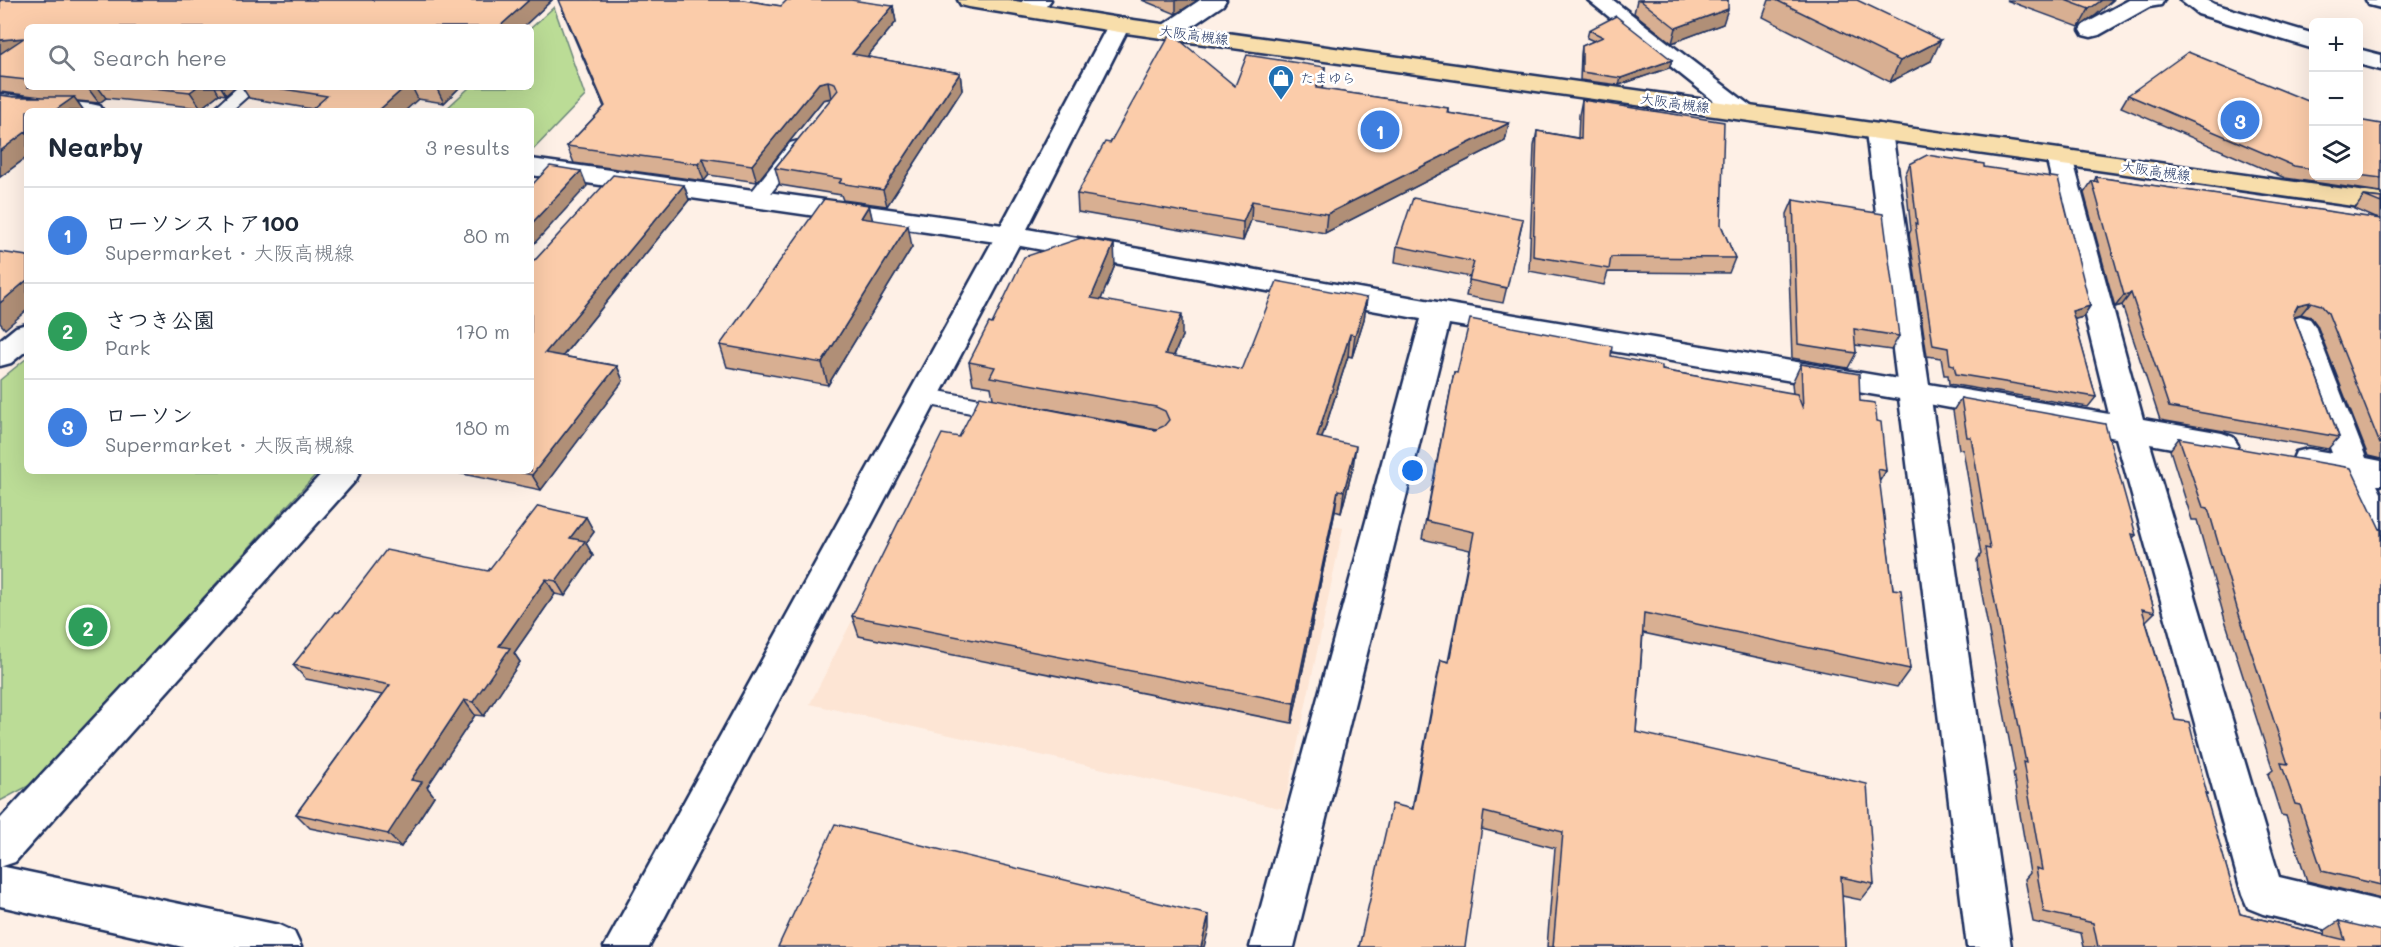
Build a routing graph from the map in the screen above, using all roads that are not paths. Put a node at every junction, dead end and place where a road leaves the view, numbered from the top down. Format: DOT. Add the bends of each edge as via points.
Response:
graph roads {
  1 [pos="969,0"];
  2 [pos="1215,0"];
  3 [pos="1599,0"];
  4 [pos="2153,0"];
  5 [pos="2191,0"];
  6 [pos="1032,5"];
  7 [pos="1119,25"];
  8 [pos="2091,30"];
  9 [pos="1168,32"];
  10 [pos="2309,41"];
  11 [pos="2363,58"];
  12 [pos="2381,63"];
  13 [pos="245,90"];
  14 [pos="0,101"];
  15 [pos="64,108"];
  16 [pos="224,108"];
  17 [pos="1743,112"];
  18 [pos="810,130"];
  19 [pos="1879,132"];
  20 [pos="2059,157"];
  21 [pos="534,167"];
  22 [pos="612,178"];
  23 [pos="756,199"];
  24 [pos="590,202"];
  25 [pos="2381,202"];
  26 [pos="1010,235"];
  27 [pos="1437,312"];
  28 [pos="2300,326"];
  29 [pos="24,336"];
  30 [pos="0,356"];
  31 [pos="1912,390"];
  32 [pos="923,396"];
  33 [pos="1028,416"];
  34 [pos="2128,428"];
  35 [pos="2367,471"];
  36 [pos="341,474"];
  37 [pos="2381,531"];
  38 [pos="0,848"];
  39 [pos="0,886"];
  40 [pos="2381,921"];
  41 [pos="279,947"];
  42 [pos="626,947"];
  43 [pos="1272,947"];
  44 [pos="1989,947"];
  1 -- 6 [label="main road, 大阪高槻線"];
  2 -- 9 [label="street"];
  3 -- 17 [label="street"];
  4 -- 8 [label="street" via="2144,1"];
  5 -- 10 [label="street" via="2206,9"];
  6 -- 7 [label="main road, 大阪高槻線"];
  7 -- 9 [label="main road, 大阪高槻線"];
  7 -- 26 [label="street"];
  9 -- 17 [label="main road, 大阪高槻線"];
  11 -- 12 [label="street"];
  13 -- 16 [label="lane"];
  14 -- 15 [label="street"];
  17 -- 19 [label="main road, 大阪高槻線"];
  18 -- 23 [label="lane"];
  19 -- 20 [label="main road, 大阪高槻線"];
  19 -- 31 [label="street"];
  20 -- 25 [label="main road, 大阪高槻線"];
  20 -- 34 [label="street"];
  21 -- 22 [label="street"];
  22 -- 23 [label="street"];
  22 -- 24 [label="street"];
  23 -- 26 [label="street"];
  26 -- 27 [label="street"];
  26 -- 32 [label="street"];
  27 -- 31 [label="street"];
  27 -- 43 [label="street"];
  28 -- 35 [label="street"];
  29 -- 30 [label="street"];
  31 -- 34 [label="street"];
  31 -- 44 [label="street"];
  32 -- 33 [label="lane"];
  32 -- 42 [label="street"];
  34 -- 35 [label="street"];
  34 -- 40 [label="street" via="2263,894"];
  35 -- 37 [label="street"];
  36 -- 38 [label="street"];
  39 -- 41 [label="street"];
}
